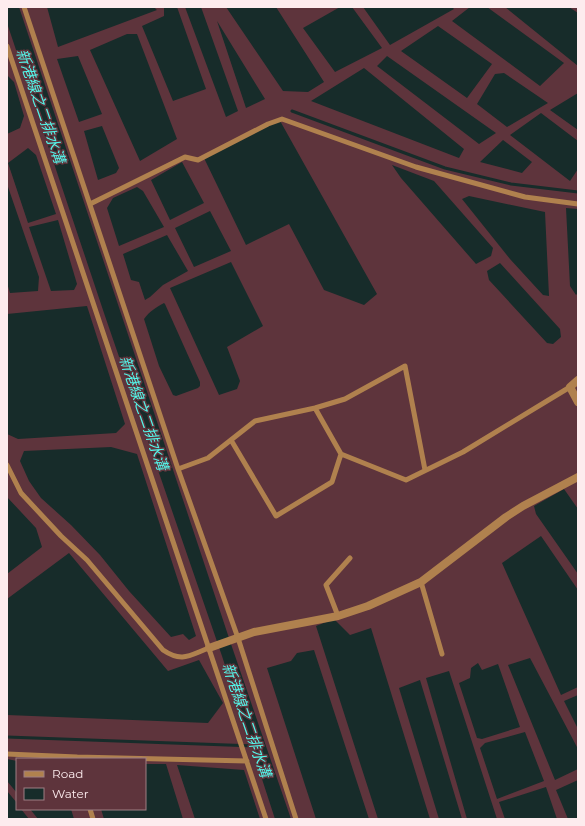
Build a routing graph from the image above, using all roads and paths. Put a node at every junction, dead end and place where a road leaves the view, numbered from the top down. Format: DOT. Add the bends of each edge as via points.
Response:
graph roads {
  1 [pos="24,7"];
  2 [pos="7,46"];
  3 [pos="90,204"];
  4 [pos="578,204"];
  5 [pos="578,380"];
  6 [pos="570,387"];
  7 [pos="578,402"];
  8 [pos="315,408"];
  9 [pos="232,440"];
  10 [pos="341,454"];
  11 [pos="7,465"];
  12 [pos="178,469"];
  13 [pos="425,470"];
  14 [pos="578,477"];
  15 [pos="350,558"];
  16 [pos="421,582"];
  17 [pos="338,616"];
  18 [pos="238,638"];
  19 [pos="210,648"];
  20 [pos="442,654"];
  21 [pos="7,754"];
  22 [pos="77,758"];
  23 [pos="146,759"];
  24 [pos="247,761"];
  25 [pos="266,819"];
  26 [pos="296,819"];
  1 -- 3 [label="lane"];
  2 -- 19 [label="lane"];
  3 -- 4 [label="lane" via="185,157 198,160 282,119 416,168 525,198"];
  3 -- 12 [label="lane"];
  5 -- 6 [label="street"];
  6 -- 7 [label="street"];
  6 -- 13 [label="lane" via="463,452"];
  8 -- 9 [label="lane" via="255,421"];
  8 -- 10 [label="lane"];
  8 -- 13 [label="lane" via="344,399 405,366"];
  9 -- 10 [label="lane" via="276,516 332,482"];
  9 -- 12 [label="lane" via="208,458"];
  10 -- 13 [label="lane" via="406,480"];
  11 -- 19 [label="lane" via="21,493 87,560 163,650 172,656 184,658"];
  12 -- 18 [label="lane"];
  14 -- 16 [label="street" via="506,518"];
  15 -- 17 [label="lane" via="326,585"];
  16 -- 17 [label="street" via="368,606"];
  16 -- 20 [label="lane"];
  17 -- 18 [label="street" via="254,632"];
  18 -- 19 [label="street"];
  18 -- 26 [label="lane"];
  19 -- 24 [label="lane"];
  21 -- 22 [label="lane"];
  23 -- 24 [label="lane"];
  24 -- 25 [label="lane"];
}
